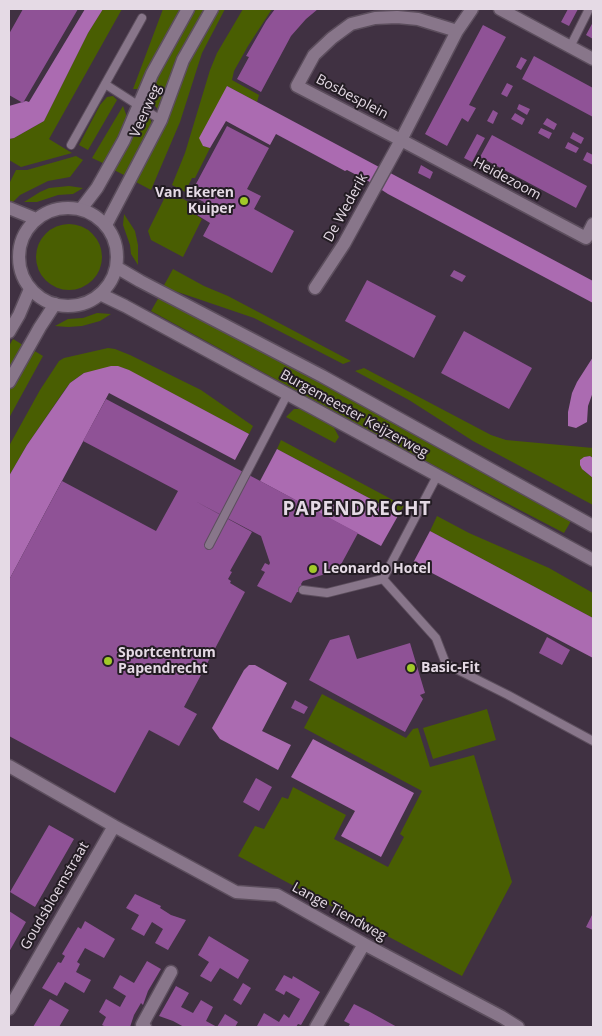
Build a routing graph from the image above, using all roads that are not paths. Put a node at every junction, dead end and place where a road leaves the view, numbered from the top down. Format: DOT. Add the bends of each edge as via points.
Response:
graph roads {
  1 [pos="188,9"];
  2 [pos="212,9"];
  3 [pos="472,9"];
  4 [pos="500,9"];
  5 [pos="589,9"];
  6 [pos="142,18"];
  7 [pos="457,31"];
  8 [pos="570,46"];
  9 [pos="593,59"];
  10 [pos="105,84"];
  11 [pos="140,105"];
  12 [pos="161,120"];
  13 [pos="401,140"];
  14 [pos="71,145"];
  15 [pos="9,208"];
  16 [pos="81,210"];
  17 [pos="36,219"];
  18 [pos="593,224"];
  19 [pos="106,226"];
  20 [pos="14,247"];
  21 [pos="116,267"];
  22 [pos="315,288"];
  23 [pos="30,289"];
  24 [pos="100,294"];
  25 [pos="55,304"];
  26 [pos="9,332"];
  27 [pos="9,382"];
  28 [pos="287,395"];
  29 [pos="437,476"];
  30 [pos="593,526"];
  31 [pos="209,545"];
  32 [pos="593,560"];
  33 [pos="383,579"];
  34 [pos="303,590"];
  35 [pos="593,740"];
  36 [pos="9,766"];
  37 [pos="114,826"];
  38 [pos="364,944"];
  39 [pos="171,972"];
  40 [pos="9,1009"];
  41 [pos="499,1022"];
  42 [pos="145,1027"];
  43 [pos="316,1027"];
  44 [pos="518,1027"];
  1 -- 11 [label="street, Veerweg" via="152,74"];
  2 -- 12 [label="street, Veerweg" via="183,60"];
  3 -- 7 [label="street"];
  4 -- 8 [label="street"];
  5 -- 8 [label="lane"];
  6 -- 10 [label="lane"];
  7 -- 13 [label="street"];
  7 -- 13 [label="street, Bosbesplein" via="397,17 351,24 314,55 297,86"];
  8 -- 9 [label="street"];
  10 -- 11 [label="lane"];
  10 -- 14 [label="lane"];
  11 -- 12 [label="lane"];
  11 -- 16 [label="street, Veerweg" via="115,156"];
  12 -- 19 [label="street, Veerweg"];
  13 -- 18 [label="street, Heidezoom" via="586,238"];
  13 -- 22 [label="street, De Wederik" via="344,244"];
  15 -- 17 [label="street"];
  16 -- 17 [label="street" via="58,209"];
  16 -- 19 [label="street"];
  17 -- 20 [label="street"];
  19 -- 21 [label="street" via="116,245"];
  20 -- 23 [label="street" via="20,271"];
  21 -- 24 [label="street"];
  21 -- 30 [label="street, Burgemeester Keijzerweg" via="322,376"];
  23 -- 25 [label="street"];
  23 -- 26 [label="street"];
  24 -- 25 [label="street" via="79,304"];
  24 -- 28 [label="street, Burgemeester Keijzerweg"];
  25 -- 27 [label="street"];
  28 -- 29 [label="street, Burgemeester Keijzerweg"];
  28 -- 31 [label="lane"];
  29 -- 32 [label="street, Burgemeester Keijzerweg"];
  29 -- 33 [label="lane"];
  33 -- 34 [label="lane" via="326,593"];
  33 -- 35 [label="lane" via="436,638 446,664"];
  36 -- 37 [label="street, Lange Tiendweg"];
  37 -- 38 [label="street, Lange Tiendweg" via="236,892 277,895"];
  37 -- 40 [label="street, Goudsbloemstraat"];
  38 -- 41 [label="street, Lange Tiendweg"];
  38 -- 43 [label="street"];
  39 -- 42 [label="street" via="142,1025"];
  41 -- 44 [label="street, Lange Tiendweg"];
}
